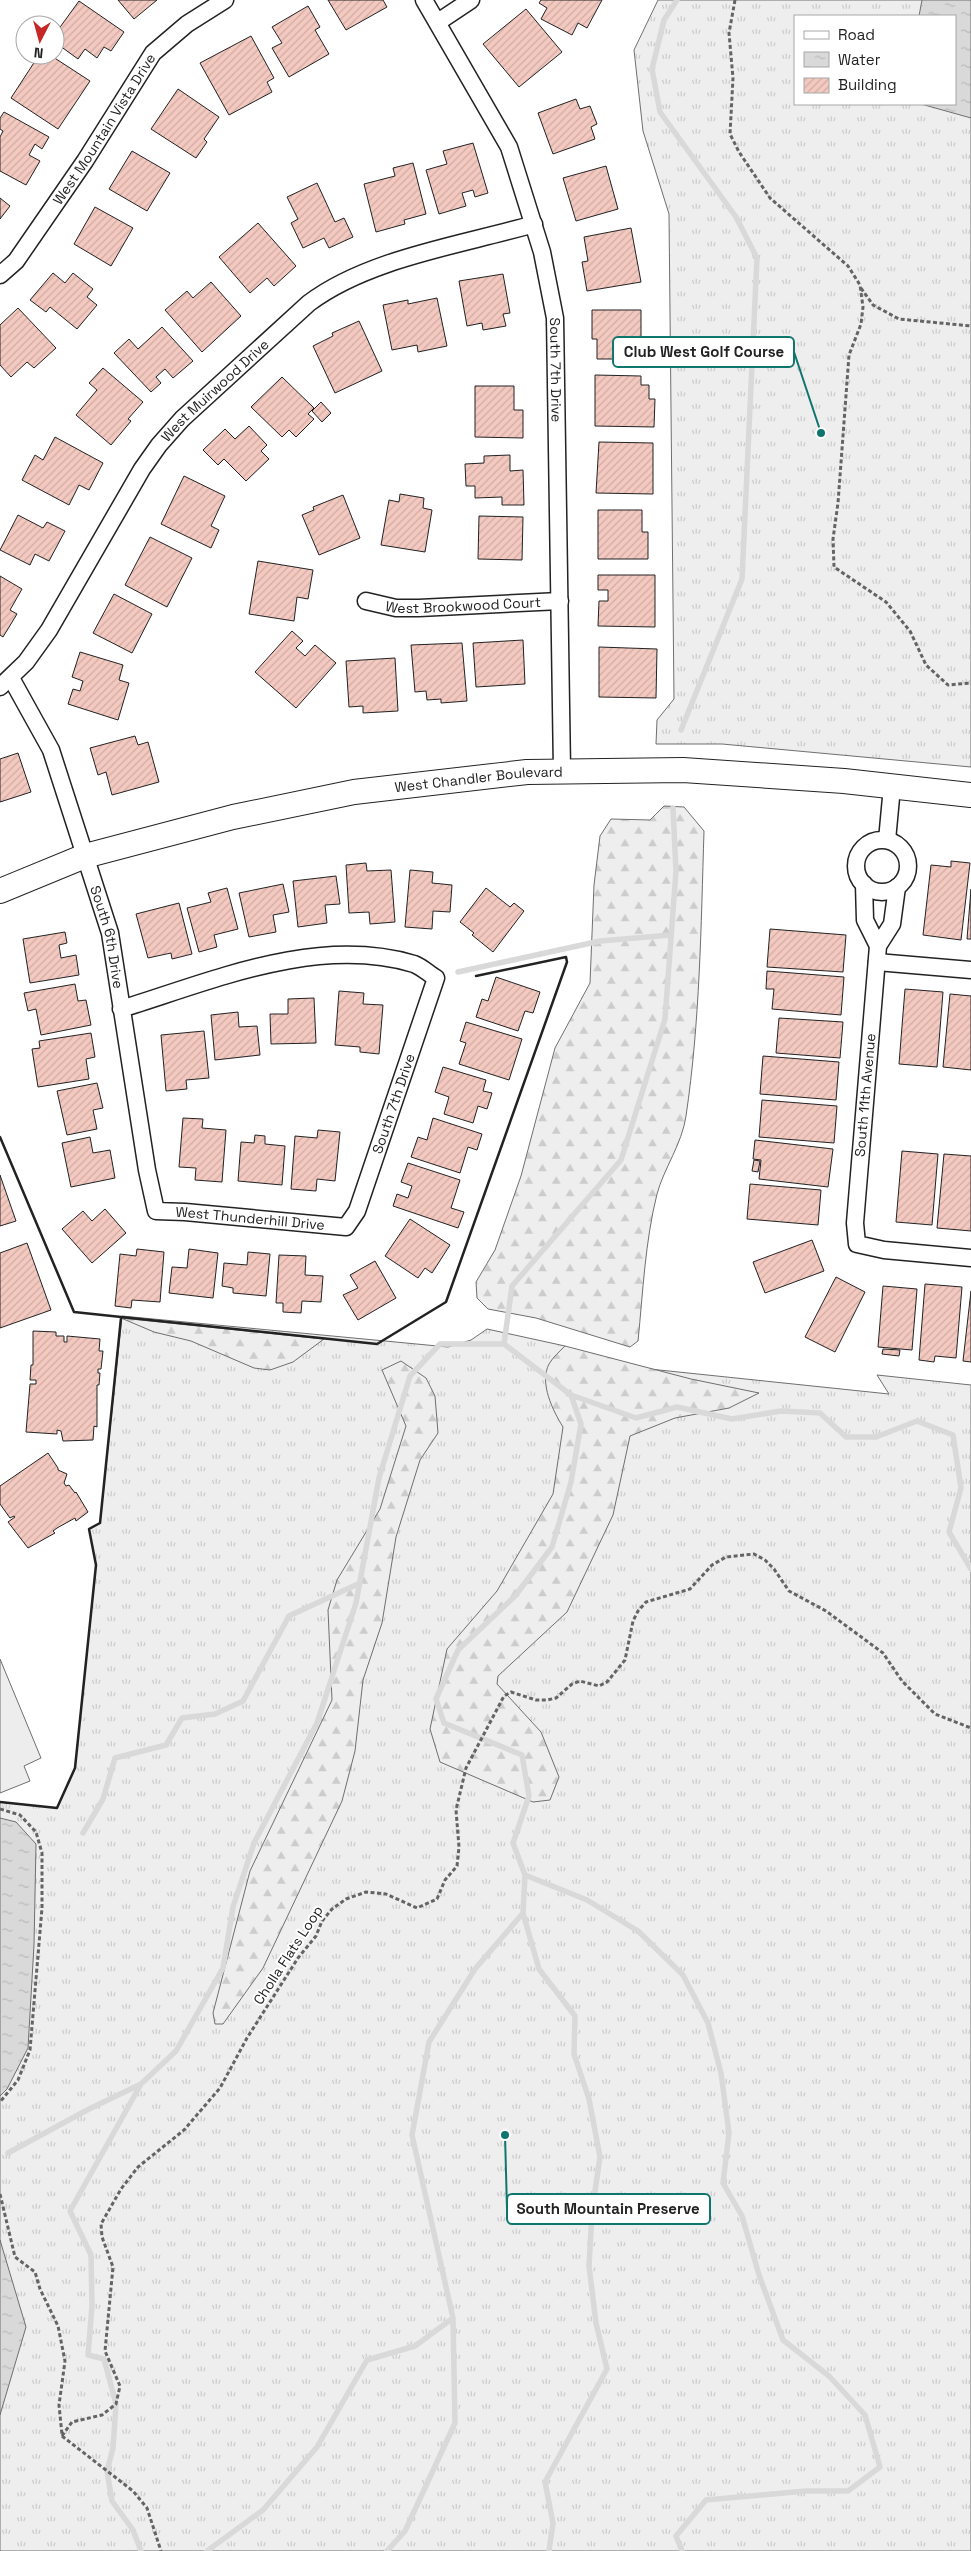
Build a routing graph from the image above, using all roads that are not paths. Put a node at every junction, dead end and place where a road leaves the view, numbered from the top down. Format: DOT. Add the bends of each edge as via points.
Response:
graph roads {
  1 [pos="225,0"];
  2 [pos="424,0"];
  3 [pos="471,0"];
  4 [pos="438,22"];
  5 [pos="534,224"];
  6 [pos="0,275"];
  7 [pos="366,600"];
  8 [pos="560,601"];
  9 [pos="5,682"];
  10 [pos="562,770"];
  11 [pos="892,787"];
  12 [pos="971,795"];
  13 [pos="887,840"];
  14 [pos="85,856"];
  15 [pos="864,884"];
  16 [pos="897,887"];
  17 [pos="0,891"];
  18 [pos="877,954"];
  19 [pos="971,970"];
  20 [pos="121,1009"];
  21 [pos="156,1211"];
  22 [pos="346,1227"];
  23 [pos="971,1258"];
  1 -- 6 [label="street, West Mountain Vista Drive" via="187,24 153,54 16,261"];
  2 -- 4 [label="street, South 7th Drive"];
  3 -- 4 [label="street"];
  4 -- 5 [label="street, South 7th Drive" via="509,147"];
  5 -- 8 [label="street, South 7th Drive" via="555,318"];
  5 -- 9 [label="street, West Muirwood Drive" via="356,275 328,288 301,309 182,419 159,445 49,630 26,662"];
  7 -- 8 [label="street, West Brookwood Court" via="396,608"];
  8 -- 10 [label="street, South 7th Drive"];
  9 -- 14 [label="street, South 6th Drive" via="51,750"];
  10 -- 11 [label="main road, West Chandler Boulevard" via="656,768"];
  10 -- 14 [label="main road, West Chandler Boulevard" via="354,792 233,817"];
  11 -- 12 [label="main road, West Chandler Boulevard"];
  11 -- 13 [label="street"];
  13 -- 15 [label="street" via="871,842 859,854 856,870"];
  13 -- 16 [label="street, South 11th Avenue" via="901,847 908,860 906,875"];
  14 -- 17 [label="main road, West Chandler Boulevard"];
  14 -- 20 [label="street, South 6th Drive" via="110,934"];
  15 -- 16 [label="street" via="877,891"];
  15 -- 18 [label="street" via="865,920"];
  16 -- 18 [label="street, South 11th Avenue" via="892,924"];
  18 -- 19 [label="street"];
  18 -- 23 [label="street, South 11th Avenue" via="855,1223 857,1244 884,1250"];
  20 -- 21 [label="street, South 6th Drive"];
  20 -- 22 [label="street, South 7th Drive" via="247,970 325,954 381,958 415,965 436,978 357,1212"];
  21 -- 22 [label="street, West Thunderhill Drive"];
}
